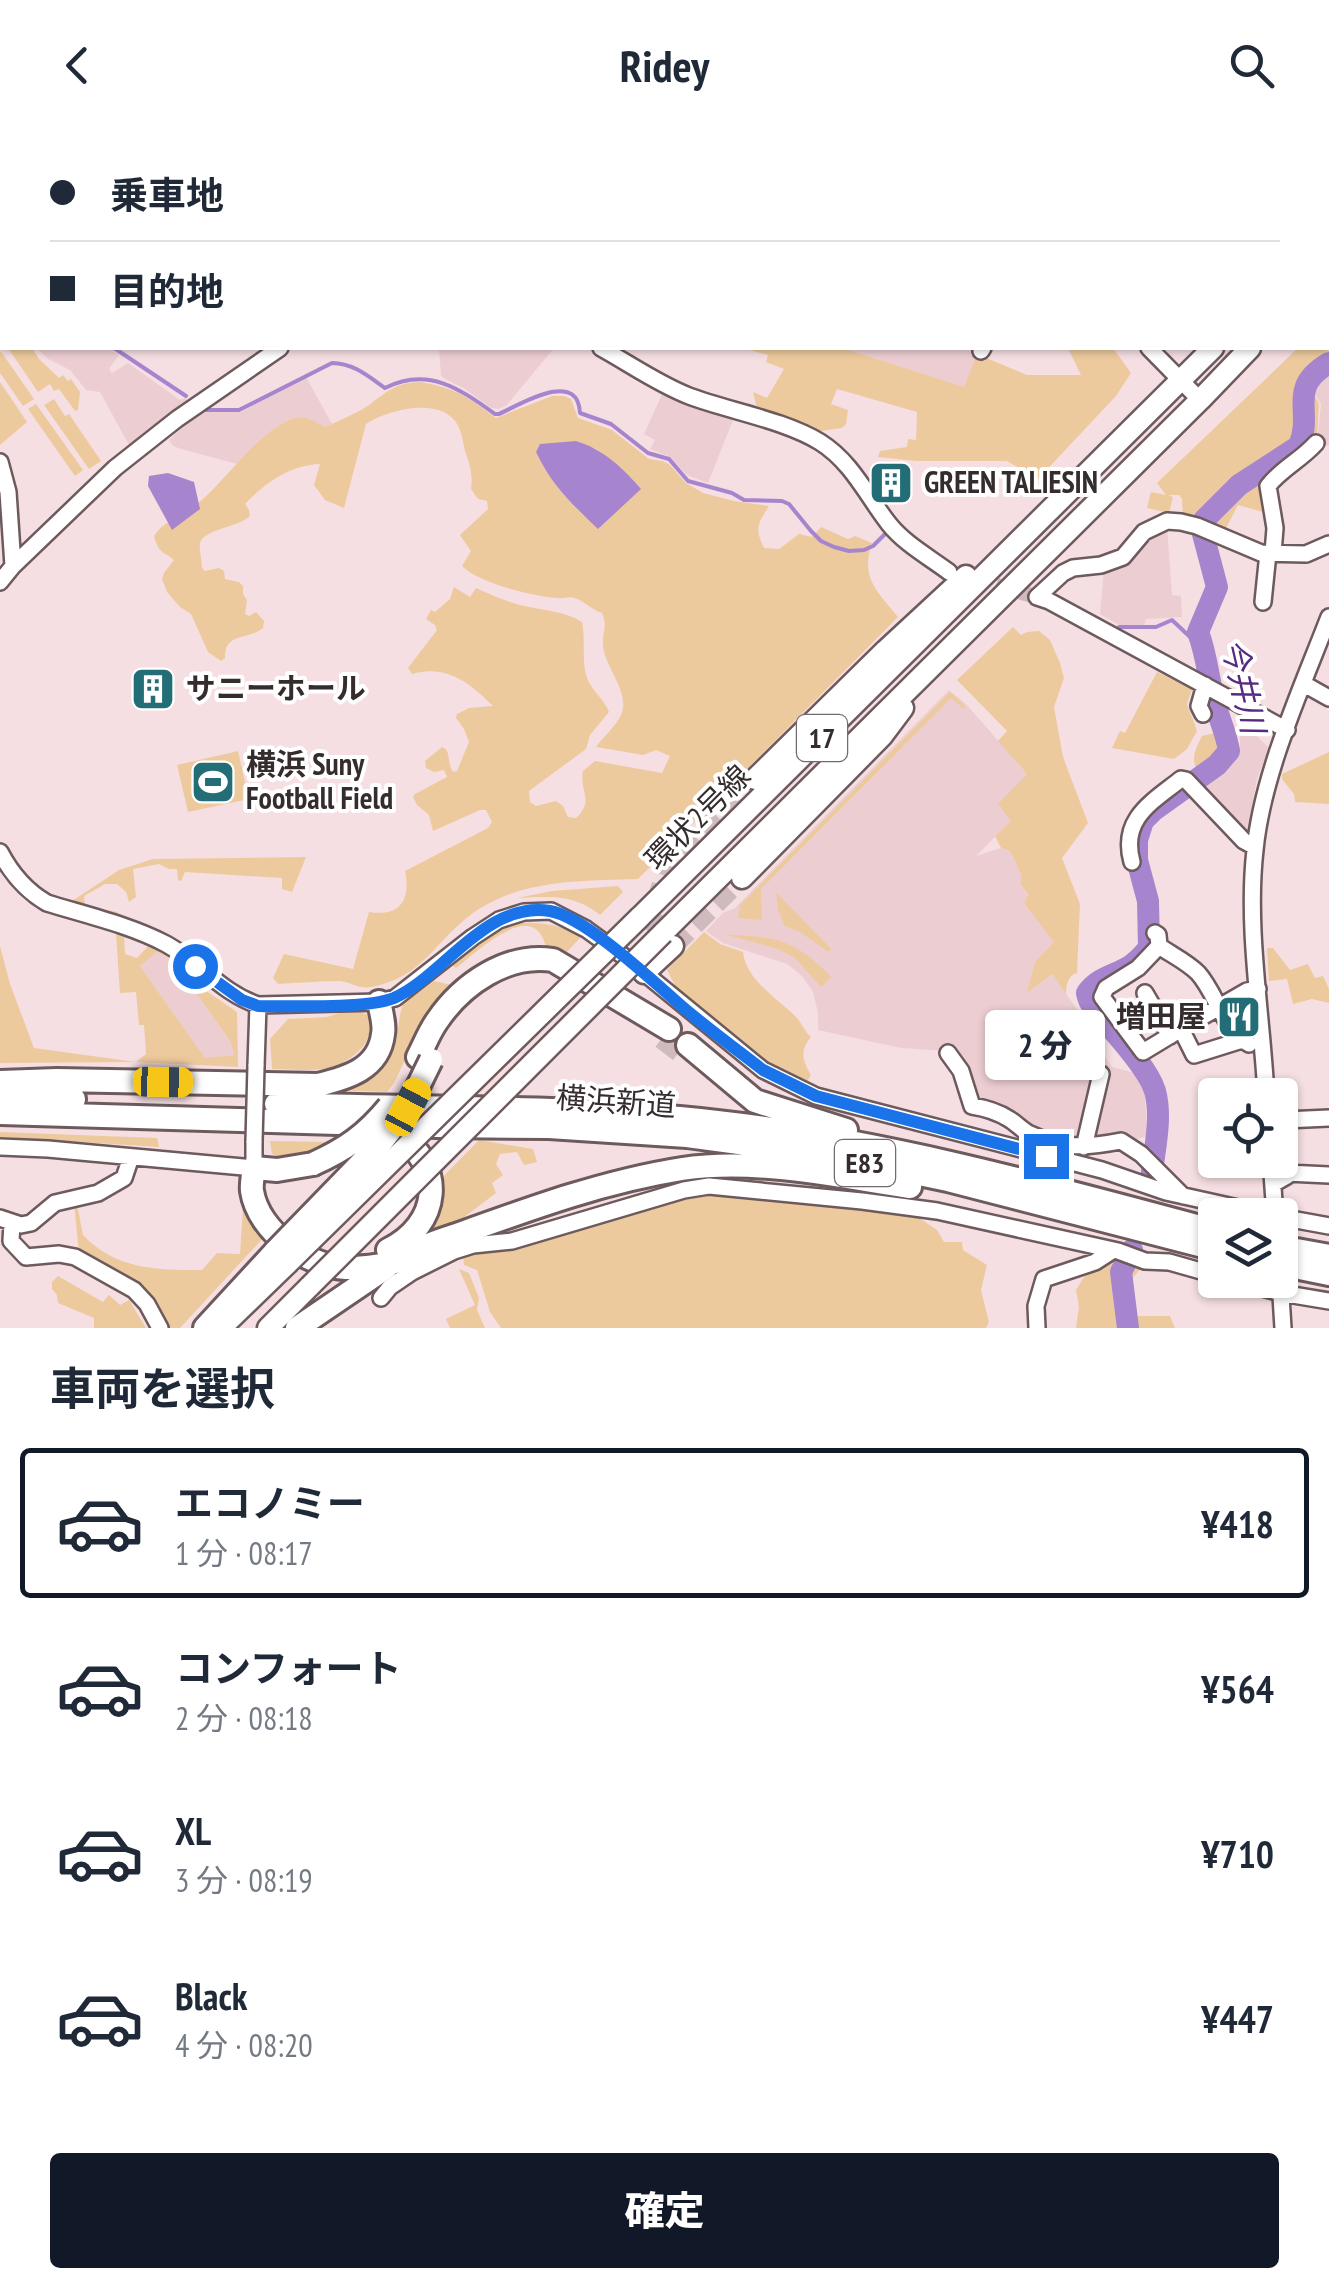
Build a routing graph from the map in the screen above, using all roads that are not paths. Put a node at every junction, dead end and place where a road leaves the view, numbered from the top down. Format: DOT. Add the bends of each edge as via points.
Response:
graph roads {
  1 [pos="277,350"];
  2 [pos="605,350"];
  3 [pos="1151,350"];
  4 [pos="1211,350"];
  5 [pos="1248,350"];
  6 [pos="1181,382"];
  7 [pos="1200,400"];
  8 [pos="1316,443"];
  9 [pos="0,462"];
  10 [pos="1329,544"];
  11 [pos="1270,553"];
  12 [pos="1003,558"];
  13 [pos="13,566"];
  14 [pos="949,572"];
  15 [pos="0,582"];
  16 [pos="1262,602"];
  17 [pos="1329,616"];
  18 [pos="943,654"];
  19 [pos="1304,684"];
  20 [pos="1212,689"];
  21 [pos="1329,698"];
  22 [pos="1203,714"];
  23 [pos="1287,730"];
  24 [pos="755,778"];
  25 [pos="1255,847"];
  26 [pos="0,852"];
  27 [pos="1132,862"];
  28 [pos="742,878"];
  29 [pos="657,932"];
  30 [pos="626,958"];
  31 [pos="644,973"];
  32 [pos="1258,989"];
  33 [pos="1145,994"];
  34 [pos="379,1002"];
  35 [pos="258,1006"];
  36 [pos="1219,1007"];
  37 [pos="1175,1032"];
  38 [pos="666,1034"];
  39 [pos="1242,1040"];
  40 [pos="1262,1047"];
  41 [pos="685,1049"];
  42 [pos="948,1053"];
  43 [pos="424,1059"];
  44 [pos="1102,1074"];
  45 [pos="1265,1078"];
  46 [pos="0,1082"];
  47 [pos="0,1096"];
  48 [pos="0,1114"];
  49 [pos="1329,1118"];
  50 [pos="1298,1119"];
  51 [pos="353,1123"];
  52 [pos="0,1147"];
  53 [pos="1084,1147"];
  54 [pos="1137,1151"];
  55 [pos="131,1157"];
  56 [pos="930,1157"];
  57 [pos="254,1168"];
  58 [pos="1298,1174"];
  59 [pos="1329,1176"];
  60 [pos="1126,1178"];
  61 [pos="1272,1178"];
  62 [pos="1283,1178"];
  63 [pos="1272,1184"];
  64 [pos="1168,1187"];
  65 [pos="1273,1198"];
  66 [pos="1198,1199"];
  67 [pos="1101,1219"];
  68 [pos="1298,1220"];
  69 [pos="6,1221"];
  70 [pos="1329,1226"];
  71 [pos="1198,1227"];
  72 [pos="1198,1245"];
  73 [pos="1298,1250"];
  74 [pos="1115,1251"];
  75 [pos="1329,1256"];
  76 [pos="282,1258"];
  77 [pos="394,1263"];
  78 [pos="1298,1268"];
  79 [pos="1198,1270"];
  80 [pos="1329,1274"];
  81 [pos="1298,1292"];
  82 [pos="382,1298"];
  83 [pos="1281,1298"];
  84 [pos="1329,1301"];
  85 [pos="158,1324"];
  86 [pos="205,1328"];
  87 [pos="221,1328"];
  88 [pos="268,1328"];
  89 [pos="297,1328"];
  90 [pos="1037,1328"];
  91 [pos="1283,1328"];
  1 -- 13 [label="street" via="118,466"];
  2 -- 14 [label="street" via="689,396 820,442 905,541"];
  3 -- 6 [label="street"];
  4 -- 6 [label="main road, 環状2号線 / 17"];
  5 -- 7 [label="main road, 環状2号線 / 17"];
  6 -- 7 [label="street"];
  6 -- 12 [label="main road, 環状2号線 / 17"];
  7 -- 18 [label="main road, 環状2号線 / 17"];
  8 -- 11 [label="street" via="1268,486 1275,528"];
  9 -- 13 [label="street"];
  10 -- 11 [label="street" via="1306,554"];
  11 -- 16 [label="street"];
  11 -- 20 [label="street" via="1175,521 1144,532 1123,558 1064,573 1037,598"];
  12 -- 24 [label="main road" via="979,565"];
  12 -- 29 [label="main road, 環状2号線 / 17"];
  13 -- 15 [label="street"];
  17 -- 19 [label="street"];
  18 -- 28 [label="main road" via="882,736"];
  18 -- 29 [label="main road, 環状2号線 / 17"];
  19 -- 21 [label="street"];
  19 -- 23 [label="street"];
  20 -- 22 [label="street" via="1199,706"];
  20 -- 23 [label="street"];
  23 -- 25 [label="street"];
  25 -- 27 [label="street" via="1181,779 1142,810 1132,831"];
  25 -- 32 [label="street"];
  26 -- 35 [label="street" via="36,897 169,945"];
  29 -- 30 [label="main road"];
  29 -- 31 [label="main road"];
  29 -- 76 [label="main road, 環状2号線 / 17, bridge"];
  29 -- 88 [label="main road, 環状2号線 / 17, bridge"];
  30 -- 31 [label="street"];
  30 -- 34 [label="street" via="570,919 524,912 473,936 406,991"];
  31 -- 60 [label="street" via="763,1070 816,1096"];
  32 -- 36 [label="street"];
  32 -- 40 [label="street"];
  33 -- 37 [label="street"];
  34 -- 35 [label="street"];
  34 -- 46 [label="highway" via="384,1034 376,1055 345,1078 318,1084"];
  35 -- 57 [label="street, bridge"];
  36 -- 37 [label="street"];
  36 -- 37 [label="street" via="1200,975 1157,940 1138,968 1102,996 1143,1052"];
  36 -- 39 [label="street"];
  37 -- 39 [label="street" via="1194,1054"];
  38 -- 43 [label="highway" via="553,960 537,958 509,963 485,982"];
  39 -- 40 [label="street"];
  40 -- 45 [label="street"];
  41 -- 56 [label="highway" via="704,1071 754,1100"];
  42 -- 53 [label="street" via="962,1071 972,1106 1042,1138"];
  43 -- 57 [label="highway, bridge" via="372,1128 344,1149 314,1164"];
  43 -- 76 [label="highway, bridge" via="408,1107"];
  44 -- 53 [label="street"];
  47 -- 56 [label="highway, 横浜新道 / E83" via="575,1112 716,1122"];
  48 -- 51 [label="highway, 横浜新道 / E83"];
  49 -- 50 [label="street"];
  51 -- 57 [label="highway" via="400,1136 417,1152 430,1182 423,1222 392,1249 353,1260 315,1254 276,1221"];
  51 -- 67 [label="highway, 横浜新道 / E83" via="568,1128 779,1147"];
  52 -- 55 [label="street"];
  53 -- 54 [label="street" via="1121,1141"];
  54 -- 60 [label="street"];
  54 -- 64 [label="street"];
  55 -- 57 [label="street"];
  55 -- 69 [label="street" via="124,1178 98,1193 54,1203 31,1223"];
  56 -- 71 [label="highway, 横浜新道 / E83"];
  57 -- 77 [label="highway" via="258,1208 284,1243 324,1265"];
  58 -- 59 [label="street"];
  60 -- 64 [label="street"];
  61 -- 63 [label="street"];
  62 -- 63 [label="street"];
  63 -- 65 [label="street"];
  64 -- 66 [label="street"];
  67 -- 72 [label="highway, 横浜新道 / E83"];
  67 -- 77 [label="highway" via="809,1172 688,1168 536,1206"];
  68 -- 70 [label="street"];
  69 -- 85 [label="street" via="11,1242 26,1257 75,1257 134,1290"];
  73 -- 75 [label="highway"];
  74 -- 79 [label="street"];
  74 -- 82 [label="street" via="936,1211 709,1186 454,1251 412,1272"];
  74 -- 90 [label="street" via="1044,1279"];
  76 -- 86 [label="highway"];
  76 -- 87 [label="main road, 環状2号線 / 17"];
  77 -- 89 [label="highway"];
  78 -- 80 [label="highway"];
  81 -- 84 [label="street"];
  83 -- 91 [label="street"];
}
